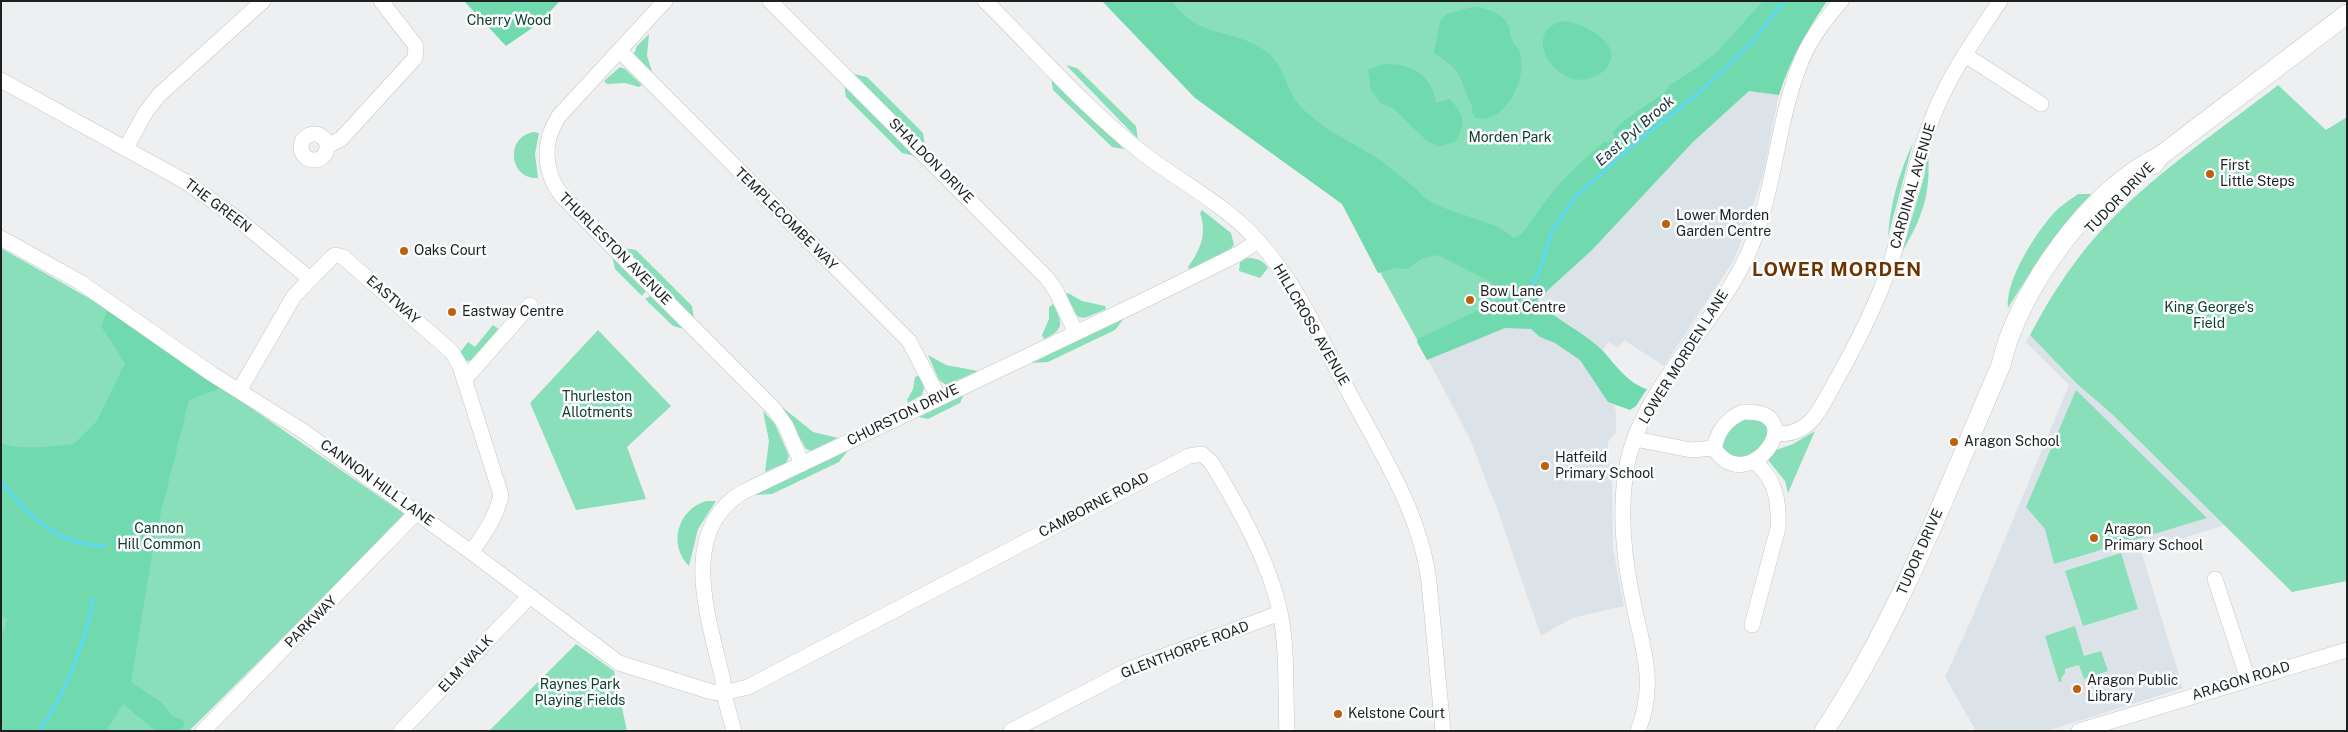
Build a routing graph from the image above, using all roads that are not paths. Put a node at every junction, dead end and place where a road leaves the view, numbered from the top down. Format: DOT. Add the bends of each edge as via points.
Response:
graph roads {
  1 [pos="263,1"];
  2 [pos="380,1"];
  3 [pos="665,1"];
  4 [pos="770,1"];
  5 [pos="985,1"];
  6 [pos="1841,1"];
  7 [pos="2000,1"];
  8 [pos="2347,14"];
  9 [pos="620,51"];
  10 [pos="1965,55"];
  11 [pos="1,80"];
  12 [pos="2041,104"];
  13 [pos="327,146"];
  14 [pos="126,148"];
  15 [pos="1,238"];
  16 [pos="1258,240"];
  17 [pos="310,279"];
  18 [pos="530,305"];
  19 [pos="1076,332"];
  20 [pos="464,380"];
  21 [pos="239,391"];
  22 [pos="939,398"];
  23 [pos="1776,433"];
  24 [pos="1635,439"];
  25 [pos="1714,448"];
  26 [pos="1754,462"];
  27 [pos="802,464"];
  28 [pos="418,512"];
  29 [pos="471,552"];
  30 [pos="2215,579"];
  31 [pos="530,597"];
  32 [pos="1280,613"];
  33 [pos="1752,625"];
  34 [pos="2347,650"];
  35 [pos="2248,679"];
  36 [pos="723,693"];
  37 [pos="203,731"];
  38 [pos="401,731"];
  39 [pos="734,731"];
  40 [pos="1010,731"];
  41 [pos="1287,731"];
  42 [pos="1443,731"];
  43 [pos="1638,731"];
  44 [pos="1824,731"];
  45 [pos="2079,731"];
  1 -- 14 [label="street" via="159,95"];
  2 -- 13 [label="street" via="416,46 416,58 341,139"];
  3 -- 9 [label="street, THURLESTON AVENUE"];
  4 -- 19 [label="street, SHALDON DRIVE" via="1046,278"];
  5 -- 16 [label="street, HILLCROSS AVENUE" via="1122,136"];
  6 -- 24 [label="street, LOWER MORDEN LANE" via="1821,24 1800,62 1764,204 1746,258 1657,394"];
  7 -- 10 [label="street, CARDINAL AVENUE"];
  8 -- 44 [label="main road, TUDOR DRIVE" via="2160,156 2140,166 2111,189 2068,237 2048,265 2006,341 2001,365 1890,618 1860,675"];
  9 -- 22 [label="street, TEMPLECOMBE WAY" via="909,341"];
  9 -- 27 [label="street, THURLESTON AVENUE" via="554,123 546,153 552,181 562,196 774,409 786,426"];
  10 -- 12 [label="street"];
  10 -- 23 [label="street, CARDINAL AVENUE" via="1931,121 1891,262 1857,341 1810,422 1792,433"];
  11 -- 14 [label="street, THE GREEN"];
  14 -- 17 [label="street, THE GREEN" via="186,182 239,220"];
  15 -- 21 [label="street, CANNON HILL LANE" via="80,282"];
  16 -- 19 [label="street, CHURSTON DRIVE" via="1238,254"];
  16 -- 42 [label="street, HILLCROSS AVENUE" via="1284,273 1303,305 1416,525 1426,560"];
  17 -- 20 [label="street, EASTWAY" via="335,255 343,256 452,352"];
  17 -- 21 [label="street" via="286,307"];
  18 -- 20 [label="street"];
  19 -- 22 [label="street, CHURSTON DRIVE"];
  20 -- 29 [label="street, EASTWAY" via="501,495 497,510"];
  21 -- 28 [label="street, CANNON HILL LANE" via="303,431"];
  22 -- 27 [label="street, CHURSTON DRIVE"];
  23 -- 25 [label="street" via="1775,424 1769,416 1743,412 1719,431"];
  23 -- 26 [label="street" via="1772,443"];
  24 -- 25 [label="street" via="1691,450"];
  24 -- 43 [label="street, LOWER MORDEN LANE" via="1626,471 1624,518 1628,574 1648,668 1647,699"];
  25 -- 26 [label="street" via="1729,464"];
  26 -- 33 [label="street" via="1767,474 1774,487 1779,513 1778,528"];
  27 -- 36 [label="street, CHURSTON DRIVE" via="734,498 718,515 707,538 702,565"];
  28 -- 29 [label="street, CANNON HILL LANE"];
  28 -- 37 [label="street, PARKWAY"];
  29 -- 31 [label="street, CANNON HILL LANE"];
  30 -- 35 [label="street"];
  31 -- 36 [label="street, CANNON HILL LANE" via="625,666"];
  31 -- 38 [label="street, ELM WALK"];
  32 -- 36 [label="street, CAMBORNE ROAD" via="1273,587 1248,527 1211,462 1205,456 1194,454 748,687"];
  32 -- 40 [label="street, GLENTHORPE ROAD" via="1132,668"];
  32 -- 41 [label="street, CAMBORNE ROAD"];
  34 -- 35 [label="street, ARAGON ROAD"];
  35 -- 45 [label="street, ARAGON ROAD"];
  36 -- 39 [label="street"];
}
